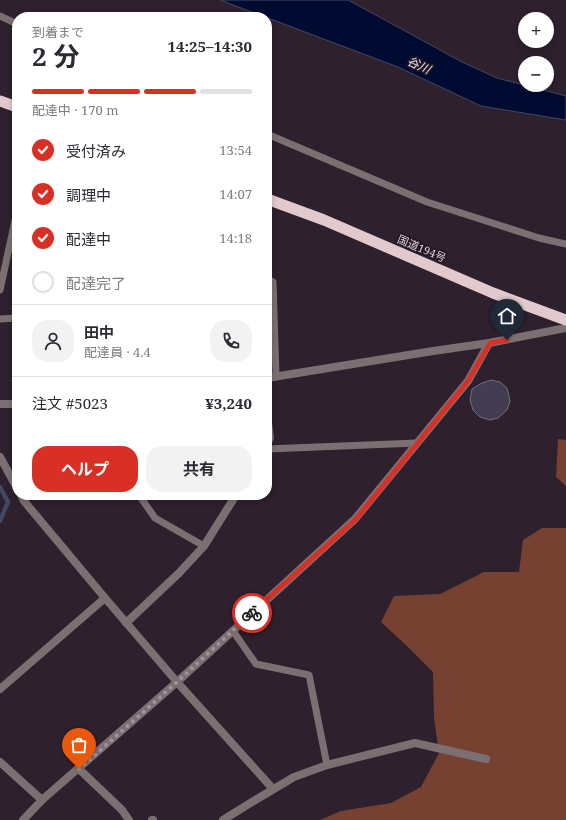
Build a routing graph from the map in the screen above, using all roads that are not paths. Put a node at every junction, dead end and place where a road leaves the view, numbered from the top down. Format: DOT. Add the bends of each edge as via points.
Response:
graph roads {
  1 [pos="0,16"];
  2 [pos="12,22"];
  3 [pos="0,101"];
  4 [pos="12,105"];
  5 [pos="272,136"];
  6 [pos="272,201"];
  7 [pos="12,234"];
  8 [pos="566,244"];
  9 [pos="272,282"];
  10 [pos="0,290"];
  11 [pos="12,318"];
  12 [pos="0,319"];
  13 [pos="566,320"];
  14 [pos="566,328"];
  15 [pos="490,343"];
  16 [pos="272,377"];
  17 [pos="276,377"];
  18 [pos="0,404"];
  19 [pos="12,404"];
  20 [pos="417,443"];
  21 [pos="272,449"];
  22 [pos="0,457"];
  23 [pos="12,479"];
  24 [pos="24,500"];
  25 [pos="142,500"];
  26 [pos="233,500"];
  27 [pos="204,546"];
  28 [pos="105,598"];
  29 [pos="126,623"];
  30 [pos="233,631"];
  31 [pos="177,682"];
  32 [pos="0,689"];
  33 [pos="486,759"];
  34 [pos="0,762"];
  35 [pos="327,765"];
  36 [pos="79,769"];
  37 [pos="273,789"];
  38 [pos="42,800"];
  39 [pos="23,820"];
  40 [pos="129,820"];
  41 [pos="223,820"];
  1 -- 2 [label="lane"];
  3 -- 4 [label="highway"];
  5 -- 8 [label="lane" via="427,202 539,238"];
  6 -- 13 [label="highway, 国道194号" via="324,220 493,293"];
  7 -- 10 [label="lane"];
  9 -- 17 [label="lane"];
  11 -- 12 [label="lane"];
  14 -- 15 [label="street"];
  15 -- 17 [label="street"];
  15 -- 20 [label="street" via="468,381"];
  16 -- 17 [label="street"];
  18 -- 19 [label="street"];
  20 -- 21 [label="lane"];
  20 -- 30 [label="street" via="356,519"];
  22 -- 23 [label="street"];
  24 -- 28 [label="street"];
  25 -- 27 [label="lane" via="155,518"];
  26 -- 27 [label="street"];
  27 -- 29 [label="street"];
  28 -- 29 [label="street"];
  28 -- 32 [label="street"];
  29 -- 31 [label="street"];
  30 -- 31 [label="street"];
  30 -- 35 [label="lane" via="256,664 309,675"];
  31 -- 36 [label="street"];
  31 -- 37 [label="street"];
  33 -- 35 [label="street" via="414,744"];
  34 -- 38 [label="street"];
  35 -- 37 [label="street" via="294,777"];
  36 -- 38 [label="street"];
  36 -- 40 [label="street" via="122,810"];
  37 -- 41 [label="street"];
  38 -- 39 [label="street"];
}
